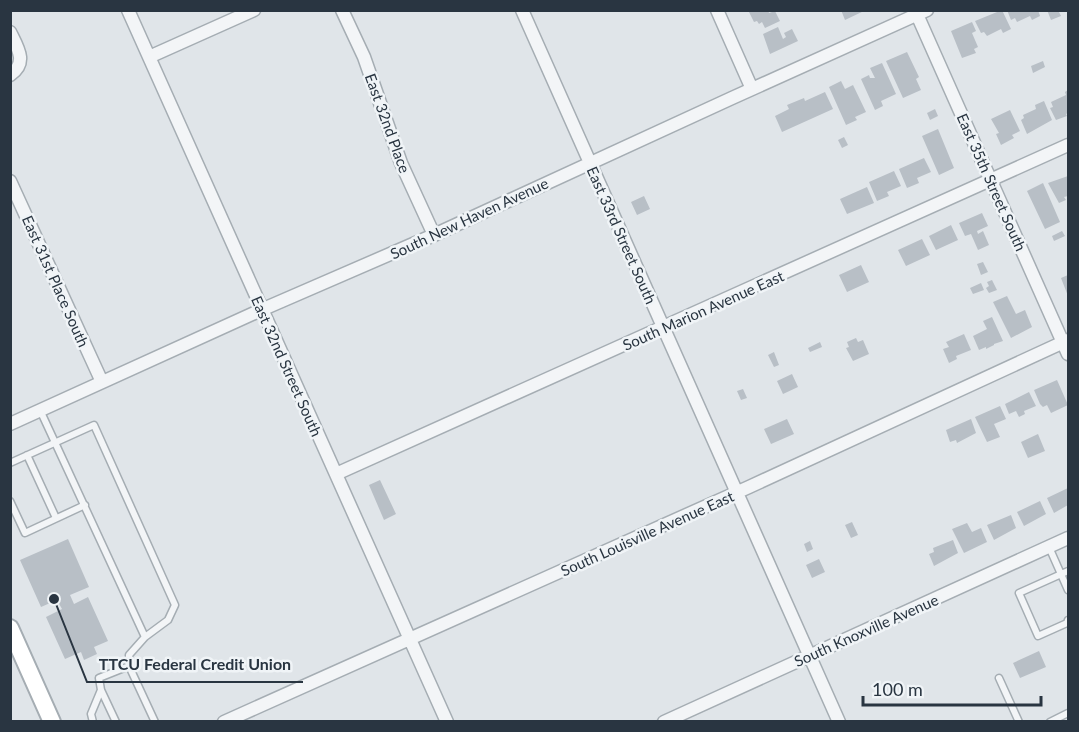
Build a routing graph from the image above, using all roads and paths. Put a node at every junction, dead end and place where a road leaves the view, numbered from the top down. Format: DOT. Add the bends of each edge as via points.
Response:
graph roads {
  1 [pos="128,10"];
  2 [pos="254,10"];
  3 [pos="342,10"];
  4 [pos="522,10"];
  5 [pos="717,10"];
  6 [pos="920,12"];
  7 [pos="11,37"];
  8 [pos="149,57"];
  9 [pos="10,75"];
  10 [pos="752,88"];
  11 [pos="1068,145"];
  12 [pos="590,163"];
  13 [pos="990,180"];
  14 [pos="10,181"];
  15 [pos="434,235"];
  16 [pos="261,310"];
  17 [pos="663,329"];
  18 [pos="1067,346"];
  19 [pos="102,382"];
  20 [pos="40,410"];
  21 [pos="10,424"];
  22 [pos="56,444"];
  23 [pos="27,456"];
  24 [pos="10,463"];
  25 [pos="336,474"];
  26 [pos="737,493"];
  27 [pos="10,501"];
  28 [pos="85,505"];
  29 [pos="56,518"];
  30 [pos="1068,538"];
  31 [pos="1049,547"];
  32 [pos="1068,571"];
  33 [pos="1061,574"];
  34 [pos="1068,590"];
  35 [pos="1068,620"];
  36 [pos="10,628"];
  37 [pos="145,637"];
  38 [pos="409,638"];
  39 [pos="810,656"];
  40 [pos="129,666"];
  41 [pos="999,678"];
  42 [pos="101,690"];
  43 [pos="1068,713"];
  44 [pos="153,721"];
  45 [pos="52,722"];
  46 [pos="93,722"];
  47 [pos="116,722"];
  48 [pos="224,722"];
  49 [pos="447,722"];
  50 [pos="664,722"];
  51 [pos="840,722"];
  52 [pos="1019,722"];
  53 [pos="1050,722"];
  1 -- 8 [label="street, East 32nd Street South"];
  2 -- 8 [label="street"];
  3 -- 15 [label="street, East 32nd Place" via="364,57 401,163"];
  4 -- 12 [label="street, East 33rd Street South"];
  5 -- 10 [label="street"];
  6 -- 10 [label="street, South New Haven Avenue"];
  6 -- 13 [label="street, East 35th Street South"];
  7 -- 9 [label="street" via="21,62"];
  8 -- 16 [label="street, East 32nd Street South"];
  10 -- 12 [label="street, South New Haven Avenue"];
  11 -- 13 [label="street, South Marion Avenue East"];
  12 -- 15 [label="street, South New Haven Avenue"];
  12 -- 17 [label="street, East 33rd Street South"];
  13 -- 17 [label="street, South Marion Avenue East"];
  13 -- 18 [label="street, East 35th Street South"];
  14 -- 19 [label="street, East 31st Place South"];
  15 -- 16 [label="street, South New Haven Avenue"];
  16 -- 19 [label="street, South New Haven Avenue"];
  16 -- 25 [label="street, East 32nd Street South"];
  17 -- 25 [label="street, South Marion Avenue East"];
  17 -- 26 [label="street, East 33rd Street South"];
  18 -- 26 [label="street, South Louisville Avenue East"];
  19 -- 20 [label="street, South New Haven Avenue"];
  20 -- 21 [label="street, South New Haven Avenue"];
  20 -- 22 [label="lane"];
  22 -- 23 [label="lane"];
  22 -- 28 [label="lane"];
  22 -- 37 [label="lane" via="94,424 175,605 168,620"];
  23 -- 24 [label="lane"];
  23 -- 29 [label="lane"];
  25 -- 38 [label="street, East 32nd Street South"];
  26 -- 38 [label="street, South Louisville Avenue East"];
  26 -- 39 [label="street, East 33rd Street South"];
  27 -- 29 [label="lane" via="25,533"];
  28 -- 29 [label="lane"];
  28 -- 37 [label="lane"];
  30 -- 31 [label="street, South Knoxville Avenue"];
  31 -- 33 [label="lane"];
  31 -- 39 [label="street, South Knoxville Avenue"];
  32 -- 33 [label="lane"];
  33 -- 34 [label="lane"];
  33 -- 35 [label="lane" via="1019,593 1038,636"];
  36 -- 45 [label="main road"];
  37 -- 40 [label="lane" via="129,655"];
  38 -- 48 [label="street, South Louisville Avenue East"];
  38 -- 49 [label="street, East 32nd Street South"];
  39 -- 50 [label="street, South Knoxville Avenue"];
  39 -- 51 [label="street, East 33rd Street South"];
  40 -- 42 [label="lane" via="99,678"];
  40 -- 44 [label="lane"];
  41 -- 52 [label="lane"];
  42 -- 46 [label="lane" via="91,714"];
  42 -- 47 [label="lane"];
  43 -- 53 [label="lane"];
}
